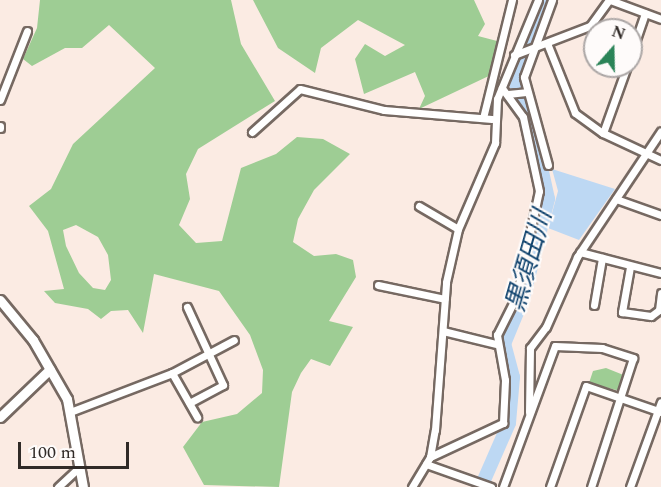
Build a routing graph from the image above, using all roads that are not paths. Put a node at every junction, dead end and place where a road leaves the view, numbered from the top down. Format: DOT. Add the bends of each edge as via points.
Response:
graph roads {
  1 [pos="512,0"];
  2 [pos="538,0"];
  3 [pos="552,0"];
  4 [pos="610,0"];
  5 [pos="645,13"];
  6 [pos="643,19"];
  7 [pos="661,19"];
  8 [pos="27,32"];
  9 [pos="548,43"];
  10 [pos="534,48"];
  11 [pos="517,54"];
  12 [pos="623,78"];
  13 [pos="502,88"];
  14 [pos="526,92"];
  15 [pos="508,94"];
  16 [pos="0,100"];
  17 [pos="483,118"];
  18 [pos="492,119"];
  19 [pos="661,131"];
  20 [pos="252,132"];
  21 [pos="603,133"];
  22 [pos="645,155"];
  23 [pos="661,160"];
  24 [pos="548,165"];
  25 [pos="616,199"];
  26 [pos="419,206"];
  27 [pos="661,215"];
  28 [pos="458,229"];
  29 [pos="580,252"];
  30 [pos="602,258"];
  31 [pos="630,267"];
  32 [pos="661,273"];
  33 [pos="378,285"];
  34 [pos="661,293"];
  35 [pos="0,300"];
  36 [pos="445,300"];
  37 [pos="594,305"];
  38 [pos="187,307"];
  39 [pos="443,331"];
  40 [pos="234,340"];
  41 [pos="496,345"];
  42 [pos="209,352"];
  43 [pos="50,369"];
  44 [pos="172,373"];
  45 [pos="621,398"];
  46 [pos="661,402"];
  47 [pos="189,403"];
  48 [pos="70,412"];
  49 [pos="659,412"];
  50 [pos="529,413"];
  51 [pos="0,417"];
  52 [pos="197,417"];
  53 [pos="430,457"];
  54 [pos="426,464"];
  55 [pos="76,470"];
  56 [pos="58,487"];
  57 [pos="83,487"];
  58 [pos="412,487"];
  59 [pos="491,487"];
  60 [pos="503,487"];
  61 [pos="550,487"];
  62 [pos="591,487"];
  63 [pos="630,487"];
  1 -- 17 [label="street"];
  2 -- 11 [label="street"];
  3 -- 10 [label="street"];
  4 -- 5 [label="street"];
  4 -- 9 [label="street" via="596,22"];
  5 -- 6 [label="street"];
  5 -- 7 [label="street"];
  8 -- 16 [label="street"];
  9 -- 10 [label="street"];
  9 -- 21 [label="street" via="575,113"];
  10 -- 11 [label="street"];
  10 -- 14 [label="street" via="524,77"];
  11 -- 13 [label="street"];
  12 -- 21 [label="street"];
  13 -- 15 [label="street"];
  13 -- 18 [label="street"];
  14 -- 15 [label="street"];
  14 -- 24 [label="street"];
  15 -- 41 [label="street" via="525,123 539,195 516,297"];
  17 -- 18 [label="street"];
  17 -- 20 [label="street" via="384,110 300,89"];
  18 -- 28 [label="street" via="495,143"];
  19 -- 22 [label="street"];
  21 -- 22 [label="street"];
  22 -- 23 [label="street"];
  22 -- 25 [label="street"];
  25 -- 27 [label="street"];
  25 -- 29 [label="street"];
  26 -- 28 [label="street"];
  28 -- 36 [label="street"];
  29 -- 30 [label="street"];
  29 -- 50 [label="street" via="530,348"];
  30 -- 31 [label="street"];
  30 -- 37 [label="street"];
  31 -- 32 [label="street"];
  31 -- 34 [label="street" via="622,312 651,316 658,310"];
  33 -- 36 [label="street"];
  35 -- 43 [label="street"];
  36 -- 39 [label="street"];
  38 -- 42 [label="street"];
  39 -- 41 [label="street"];
  39 -- 53 [label="street"];
  40 -- 42 [label="street"];
  41 -- 53 [label="street" via="505,380 503,423"];
  42 -- 44 [label="street"];
  42 -- 47 [label="street" via="223,385"];
  43 -- 48 [label="street"];
  43 -- 51 [label="street"];
  44 -- 47 [label="street"];
  44 -- 48 [label="street"];
  45 -- 49 [label="street"];
  45 -- 50 [label="street" via="633,358 602,348 555,346"];
  45 -- 61 [label="street" via="586,386"];
  45 -- 62 [label="street"];
  46 -- 49 [label="street"];
  47 -- 52 [label="street"];
  48 -- 55 [label="street"];
  49 -- 63 [label="street"];
  50 -- 60 [label="street"];
  53 -- 54 [label="street"];
  54 -- 58 [label="street"];
  54 -- 59 [label="street"];
  55 -- 56 [label="street"];
  55 -- 57 [label="street"];
}
